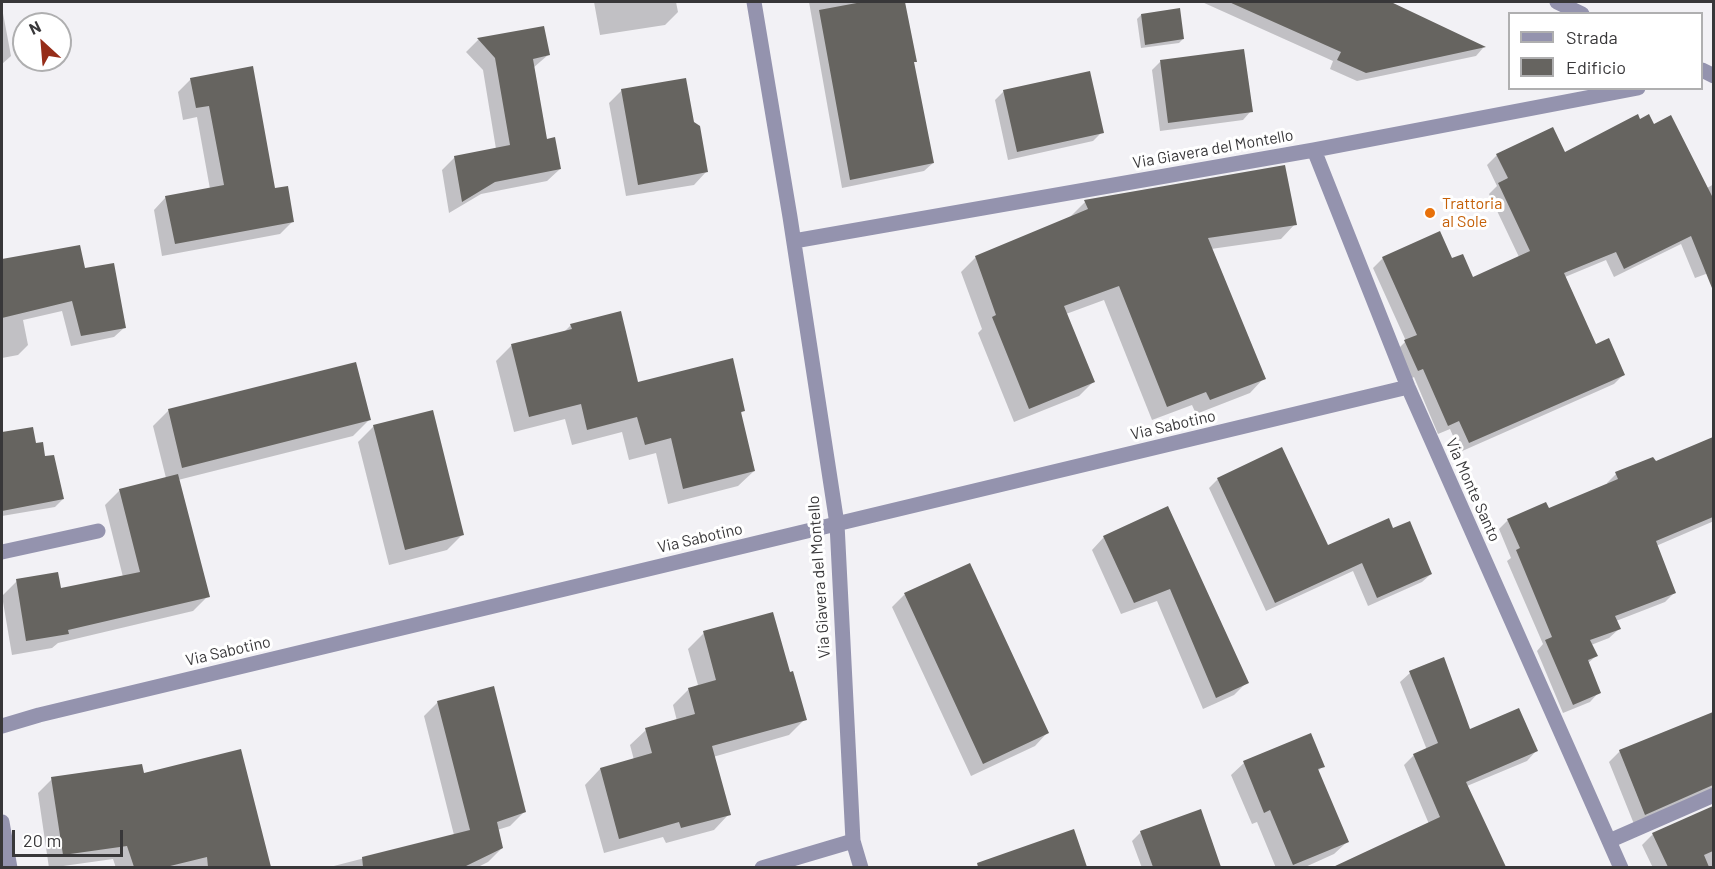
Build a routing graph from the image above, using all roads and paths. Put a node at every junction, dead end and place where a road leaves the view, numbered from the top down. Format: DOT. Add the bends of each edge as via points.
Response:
graph roads {
  1 [pos="754,2"];
  2 [pos="1557,2"];
  3 [pos="1578,12"];
  4 [pos="1628,90"];
  5 [pos="1314,150"];
  6 [pos="794,241"];
  7 [pos="1408,387"];
  8 [pos="837,524"];
  9 [pos="98,531"];
  10 [pos="2,552"];
  11 [pos="2,726"];
  12 [pos="1713,795"];
  13 [pos="2,822"];
  14 [pos="853,841"];
  15 [pos="1609,841"];
  16 [pos="10,867"];
  17 [pos="762,867"];
  18 [pos="861,867"];
  19 [pos="1621,867"];
  1 -- 6 [label="street, Via Giavera del Montello"];
  2 -- 3 [label="street"];
  4 -- 5 [label="street, Via Giavera del Montello"];
  5 -- 6 [label="street, Via Giavera del Montello"];
  5 -- 7 [label="street, Via Monte Santo"];
  6 -- 8 [label="street, Via Giavera del Montello"];
  7 -- 8 [label="street, Via Sabotino"];
  7 -- 15 [label="street, Via Monte Santo"];
  8 -- 11 [label="street, Via Sabotino"];
  8 -- 14 [label="street, Via Giavera del Montello"];
  9 -- 10 [label="street"];
  12 -- 15 [label="street"];
  13 -- 16 [label="street"];
  14 -- 17 [label="street"];
  14 -- 18 [label="street, Via Giavera del Montello"];
  15 -- 19 [label="street, Via Monte Santo"];
}
